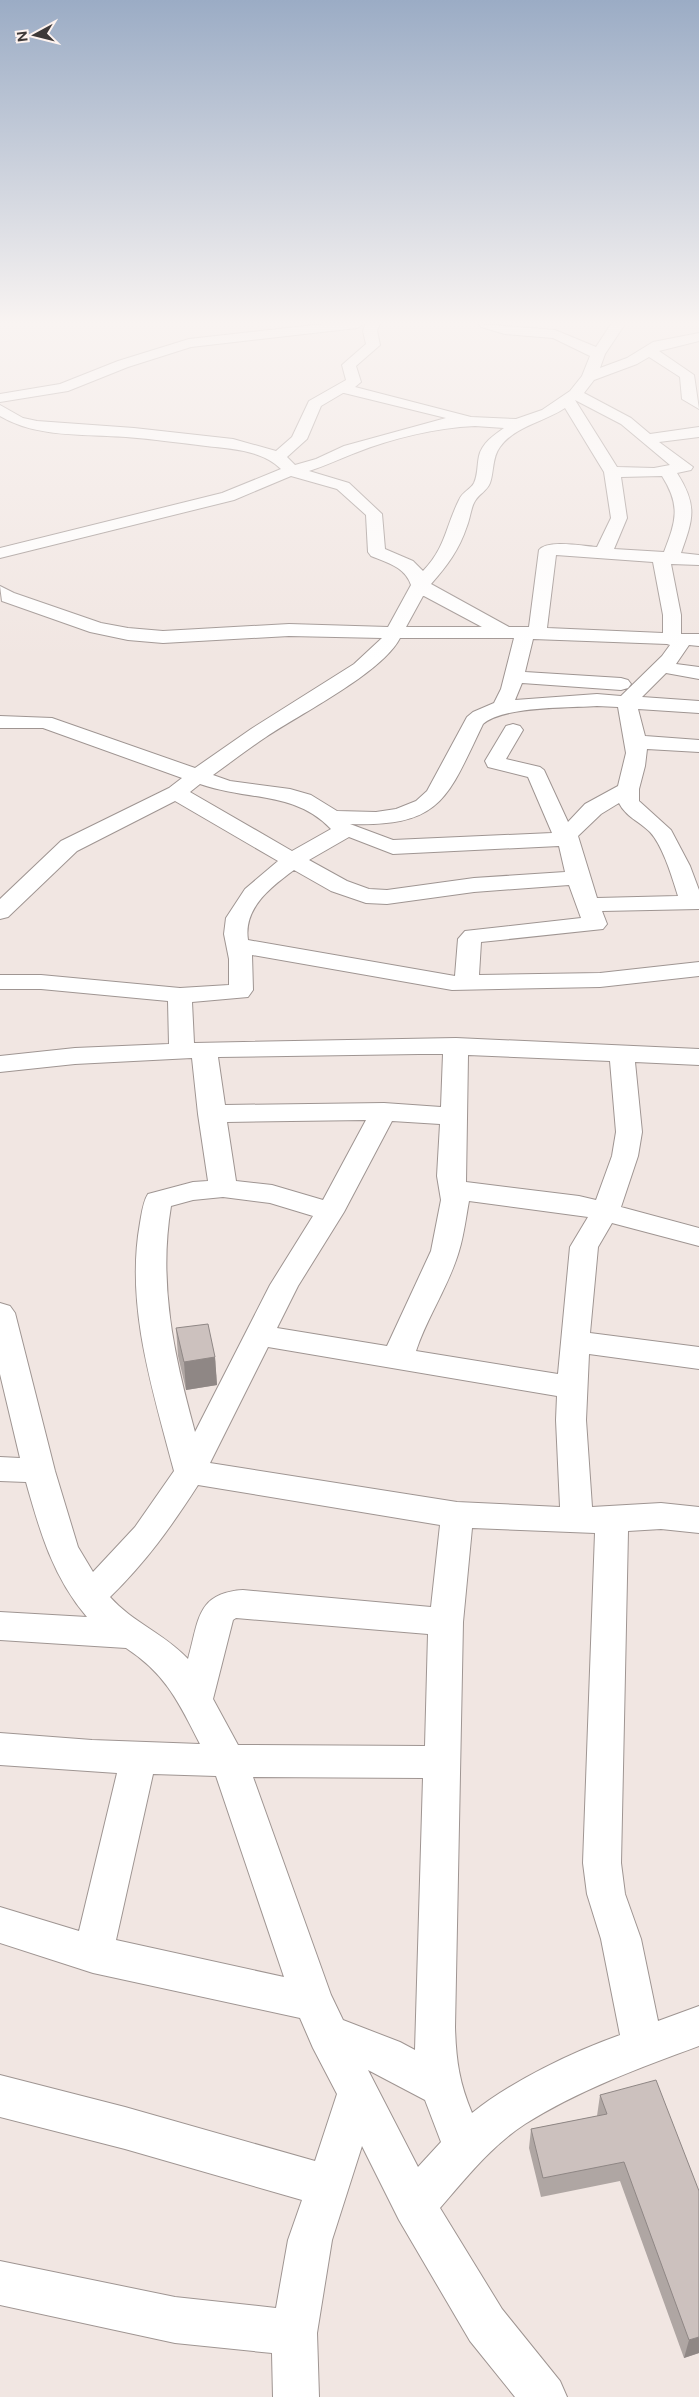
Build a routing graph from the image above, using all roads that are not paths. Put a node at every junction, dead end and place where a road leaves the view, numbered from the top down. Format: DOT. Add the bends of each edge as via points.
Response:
graph roads {
  1 [pos="160,436"];
  2 [pos="300,436"];
  3 [pos="396,436"];
  4 [pos="503,436"];
  5 [pos="592,436"];
  6 [pos="645,436"];
  7 [pos="671,436"];
  8 [pos="649,439"];
  9 [pos="278,457"];
  10 [pos="699,463"];
  11 [pos="675,469"];
  12 [pos="292,471"];
  13 [pos="612,472"];
  14 [pos="691,493"];
  15 [pos="604,552"];
  16 [pos="0,553"];
  17 [pos="671,558"];
  18 [pos="699,560"];
  19 [pos="420,585"];
  20 [pos="0,591"];
  21 [pos="394,632"];
  22 [pos="505,632"];
  23 [pos="531,632"];
  24 [pos="685,640"];
  25 [pos="662,667"];
  26 [pos="699,673"];
  27 [pos="514,676"];
  28 [pos="642,686"];
  29 [pos="627,701"];
  30 [pos="502,707"];
  31 [pos="699,707"];
  32 [pos="0,722"];
  33 [pos="513,730"];
  34 [pos="636,742"];
  35 [pos="699,746"];
  36 [pos="198,776"];
  37 [pos="627,790"];
  38 [pos="176,792"];
  39 [pos="338,825"];
  40 [pos="567,837"];
  41 [pos="295,860"];
  42 [pos="578,878"];
  43 [pos="696,902"];
  44 [pos="588,905"];
  45 [pos="0,912"];
  46 [pos="237,945"];
  47 [pos="699,969"];
  48 [pos="0,982"];
  49 [pos="466,982"];
  50 [pos="180,995"];
  51 [pos="456,1046"];
  52 [pos="193,1051"];
  53 [pos="622,1055"];
  54 [pos="699,1057"];
  55 [pos="0,1064"];
  56 [pos="384,1111"];
  57 [pos="211,1114"];
  58 [pos="455,1117"];
  59 [pos="223,1188"];
  60 [pos="454,1190"];
  61 [pos="606,1210"];
  62 [pos="330,1212"];
  63 [pos="699,1237"];
  64 [pos="0,1313"];
  65 [pos="258,1335"];
  66 [pos="574,1342"];
  67 [pos="699,1358"];
  68 [pos="398,1359"];
  69 [pos="573,1388"];
  70 [pos="0,1469"];
  71 [pos="39,1471"];
  72 [pos="190,1472"];
  73 [pos="457,1515"];
  74 [pos="612,1518"];
  75 [pos="699,1520"];
  76 [pos="576,1521"];
  77 [pos="89,1596"];
  78 [pos="446,1622"];
  79 [pos="0,1626"];
  80 [pos="132,1634"];
  81 [pos="195,1700"];
  82 [pos="0,1749"];
  83 [pos="139,1757"];
  84 [pos="225,1760"];
  85 [pos="442,1762"];
  86 [pos="0,1925"];
  87 [pos="93,1954"];
  88 [pos="320,2018"];
  89 [pos="699,2026"];
  90 [pos="643,2046"];
  91 [pos="440,2086"];
  92 [pos="358,2094"];
  93 [pos="0,2096"];
  94 [pos="464,2147"];
  95 [pos="328,2186"];
  96 [pos="414,2205"];
  97 [pos="0,2283"];
  98 [pos="294,2332"];
  99 [pos="296,2397"];
  100 [pos="544,2397"];
  1 -- 9 [label="street" via="233,444"];
  2 -- 9 [label="street"];
  3 -- 12 [label="street"];
  4 -- 19 [label="street" via="487,455 481,486 467,498 444,559"];
  5 -- 13 [label="street"];
  6 -- 8 [label="street"];
  7 -- 8 [label="street"];
  8 -- 11 [label="street"];
  9 -- 12 [label="street"];
  10 -- 11 [label="street"];
  11 -- 13 [label="street" via="644,473"];
  11 -- 14 [label="street"];
  12 -- 16 [label="street" via="228,497"];
  12 -- 19 [label="street" via="343,486 366,504 374,514 376,552 407,565 416,574"];
  13 -- 15 [label="street" via="619,518"];
  14 -- 17 [label="street"];
  15 -- 17 [label="street"];
  15 -- 23 [label="street" via="548,550"];
  17 -- 18 [label="street"];
  17 -- 24 [label="street" via="662,562 662,576 672,616"];
  19 -- 21 [label="street"];
  19 -- 22 [label="street"];
  20 -- 21 [label="street" via="8,597 97,628 128,634 163,637 289,630"];
  21 -- 22 [label="street"];
  21 -- 36 [label="street" via="388,644 361,668 258,733"];
  22 -- 23 [label="street"];
  23 -- 24 [label="street"];
  23 -- 27 [label="street"];
  24 -- 25 [label="street"];
  25 -- 26 [label="street"];
  25 -- 28 [label="street"];
  27 -- 28 [label="street"];
  27 -- 30 [label="street"];
  28 -- 29 [label="street"];
  29 -- 30 [label="street" via="590,700"];
  29 -- 31 [label="street"];
  29 -- 34 [label="street"];
  30 -- 39 [label="street" via="474,722 429,802 411,812"];
  32 -- 36 [label="street" via="45,722"];
  33 -- 40 [label="street" via="495,763 537,774"];
  34 -- 35 [label="street"];
  34 -- 37 [label="street" via="637,758"];
  36 -- 38 [label="street"];
  36 -- 39 [label="street" via="240,790 299,796 318,807"];
  37 -- 40 [label="street" via="593,809"];
  37 -- 43 [label="street" via="631,806 660,830"];
  38 -- 41 [label="street" via="232,827"];
  38 -- 45 [label="street" via="69,846"];
  39 -- 40 [label="street" via="393,847"];
  39 -- 41 [label="street"];
  40 -- 42 [label="street"];
  41 -- 42 [label="street" via="339,886 387,898 474,885"];
  41 -- 46 [label="street" via="271,877 245,903 235,930"];
  42 -- 44 [label="street"];
  43 -- 44 [label="street"];
  44 -- 49 [label="street" via="594,925 470,938"];
  46 -- 49 [label="street" via="442,982"];
  46 -- 50 [label="street" via="242,990"];
  47 -- 49 [label="street" via="600,980"];
  48 -- 50 [label="street" via="41,982"];
  50 -- 52 [label="street"];
  51 -- 52 [label="street"];
  51 -- 53 [label="street"];
  51 -- 58 [label="street"];
  52 -- 55 [label="street" via="75,1056"];
  52 -- 57 [label="street"];
  53 -- 54 [label="street"];
  53 -- 61 [label="street" via="629,1132 625,1156"];
  56 -- 57 [label="street"];
  56 -- 58 [label="street"];
  56 -- 62 [label="street"];
  57 -- 59 [label="street"];
  58 -- 60 [label="street" via="451,1176"];
  59 -- 62 [label="street" via="272,1194"];
  59 -- 72 [label="street" via="158,1200 149,1260 153,1320"];
  60 -- 61 [label="street"];
  60 -- 68 [label="street" via="445,1251"];
  61 -- 63 [label="street"];
  61 -- 66 [label="street" via="584,1247"];
  62 -- 65 [label="street" via="284,1285"];
  64 -- 71 [label="street"];
  65 -- 68 [label="street"];
  65 -- 72 [label="street"];
  66 -- 67 [label="street"];
  66 -- 69 [label="street"];
  68 -- 69 [label="street"];
  69 -- 76 [label="street" via="571,1420"];
  70 -- 71 [label="street"];
  71 -- 77 [label="street" via="62,1549"];
  72 -- 73 [label="street"];
  72 -- 77 [label="street" via="147,1536"];
  73 -- 76 [label="street"];
  73 -- 78 [label="street"];
  74 -- 75 [label="street" via="661,1516"];
  74 -- 76 [label="street"];
  74 -- 90 [label="street" via="602,1863 606,1894 621,1939"];
  77 -- 80 [label="street" via="109,1619"];
  78 -- 81 [label="street" via="228,1605 218,1613"];
  78 -- 85 [label="street"];
  79 -- 80 [label="street"];
  80 -- 81 [label="street" via="167,1660 180,1674"];
  81 -- 84 [label="street"];
  82 -- 83 [label="street"];
  83 -- 84 [label="street"];
  83 -- 87 [label="street"];
  84 -- 85 [label="street"];
  84 -- 88 [label="street" via="233,1772"];
  85 -- 91 [label="street" via="435,2027"];
  86 -- 87 [label="street"];
  87 -- 88 [label="street"];
  88 -- 91 [label="street"];
  88 -- 92 [label="street"];
  89 -- 90 [label="street"];
  90 -- 94 [label="street" via="604,2061 508,2110"];
  91 -- 94 [label="street"];
  92 -- 95 [label="street"];
  92 -- 96 [label="street"];
  93 -- 95 [label="street"];
  94 -- 96 [label="street"];
  95 -- 98 [label="street" via="310,2240"];
  96 -- 100 [label="street" via="486,2325"];
  97 -- 98 [label="street" via="175,2320"];
  98 -- 99 [label="street"];
}
